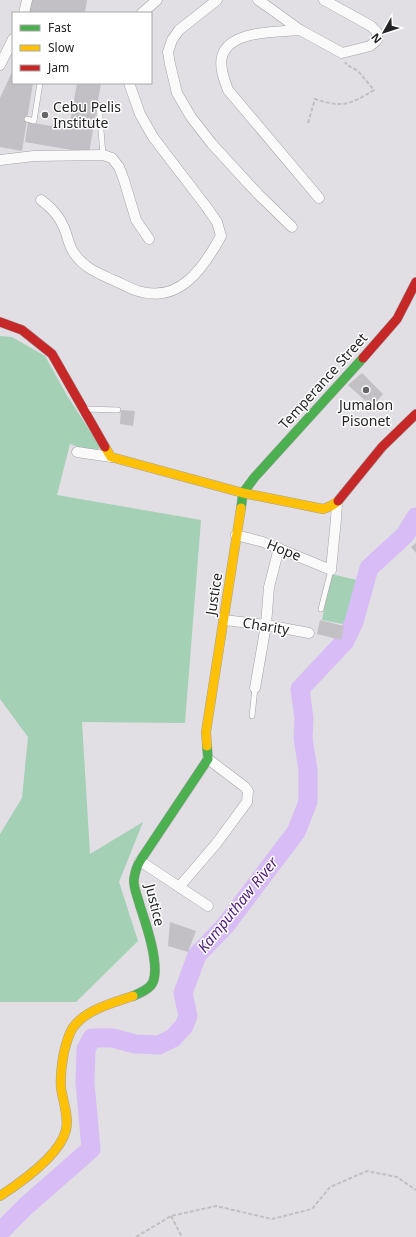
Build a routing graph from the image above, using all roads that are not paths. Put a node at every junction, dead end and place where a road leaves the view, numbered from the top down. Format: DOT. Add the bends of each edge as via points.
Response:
graph roads {
  1 [pos="27,0"];
  2 [pos="156,0"];
  3 [pos="217,0"];
  4 [pos="258,0"];
  5 [pos="324,0"];
  6 [pos="24,12"];
  7 [pos="143,12"];
  8 [pos="300,30"];
  9 [pos="12,40"];
  10 [pos="3,54"];
  11 [pos="0,65"];
  12 [pos="40,84"];
  13 [pos="129,84"];
  14 [pos="99,105"];
  15 [pos="27,120"];
  16 [pos="103,155"];
  17 [pos="0,160"];
  18 [pos="319,198"];
  19 [pos="41,200"];
  20 [pos="292,227"];
  21 [pos="149,239"];
  22 [pos="416,282"];
  23 [pos="0,322"];
  24 [pos="82,408"];
  25 [pos="118,410"];
  26 [pos="416,414"];
  27 [pos="77,452"];
  28 [pos="111,457"];
  29 [pos="243,493"];
  30 [pos="337,502"];
  31 [pos="236,535"];
  32 [pos="279,548"];
  33 [pos="330,570"];
  34 [pos="321,609"];
  35 [pos="224,620"];
  36 [pos="266,625"];
  37 [pos="309,634"];
  38 [pos="256,688"];
  39 [pos="252,716"];
  40 [pos="208,759"];
  41 [pos="140,861"];
  42 [pos="179,887"];
  43 [pos="208,906"];
  44 [pos="0,1196"];
  1 -- 6 [label="street"];
  2 -- 7 [label="street"];
  3 -- 20 [label="street" via="179,30 172,40 168,52 177,93 191,117 212,144"];
  4 -- 8 [label="street"];
  5 -- 8 [label="street" via="371,26 377,32 376,40 370,46 342,53"];
  8 -- 18 [label="street" via="240,38 228,45 221,57 222,75 228,90"];
  9 -- 10 [label="street"];
  10 -- 11 [label="street"];
  12 -- 15 [label="lane" via="34,121"];
  13 -- 19 [label="street" via="140,114 153,137 217,222 221,236 209,257 191,279 171,292 138,291 88,268 73,252 64,227 53,210"];
  14 -- 16 [label="lane"];
  16 -- 17 [label="street" via="34,156"];
  16 -- 21 [label="street" via="112,158 119,167 136,220"];
  22 -- 29 [label="street, Temperance Street" via="398,319"];
  23 -- 24 [label="street" via="22,330 52,354"];
  24 -- 25 [label="lane"];
  24 -- 28 [label="street"];
  26 -- 30 [label="street" via="382,447"];
  27 -- 28 [label="street"];
  28 -- 29 [label="street"];
  29 -- 30 [label="street" via="323,509"];
  29 -- 31 [label="street, Justice"];
  30 -- 33 [label="street"];
  31 -- 32 [label="street, Hope"];
  31 -- 35 [label="street, Justice"];
  32 -- 33 [label="street, Hope"];
  32 -- 36 [label="street" via="269,587"];
  33 -- 34 [label="lane"];
  35 -- 36 [label="street, Charity"];
  35 -- 40 [label="street, Justice" via="206,732"];
  36 -- 37 [label="street, Charity"];
  36 -- 38 [label="street"];
  38 -- 39 [label="lane"];
  40 -- 41 [label="street, Justice"];
  40 -- 42 [label="street" via="245,787 248,791 247,802 216,844"];
  41 -- 42 [label="street"];
  41 -- 44 [label="street, Justice" via="134,879 154,960 152,984 147,990 103,1006 73,1028 64,1052 61,1085 66,1131 44,1162 17,1186"];
  42 -- 43 [label="street"];
}
